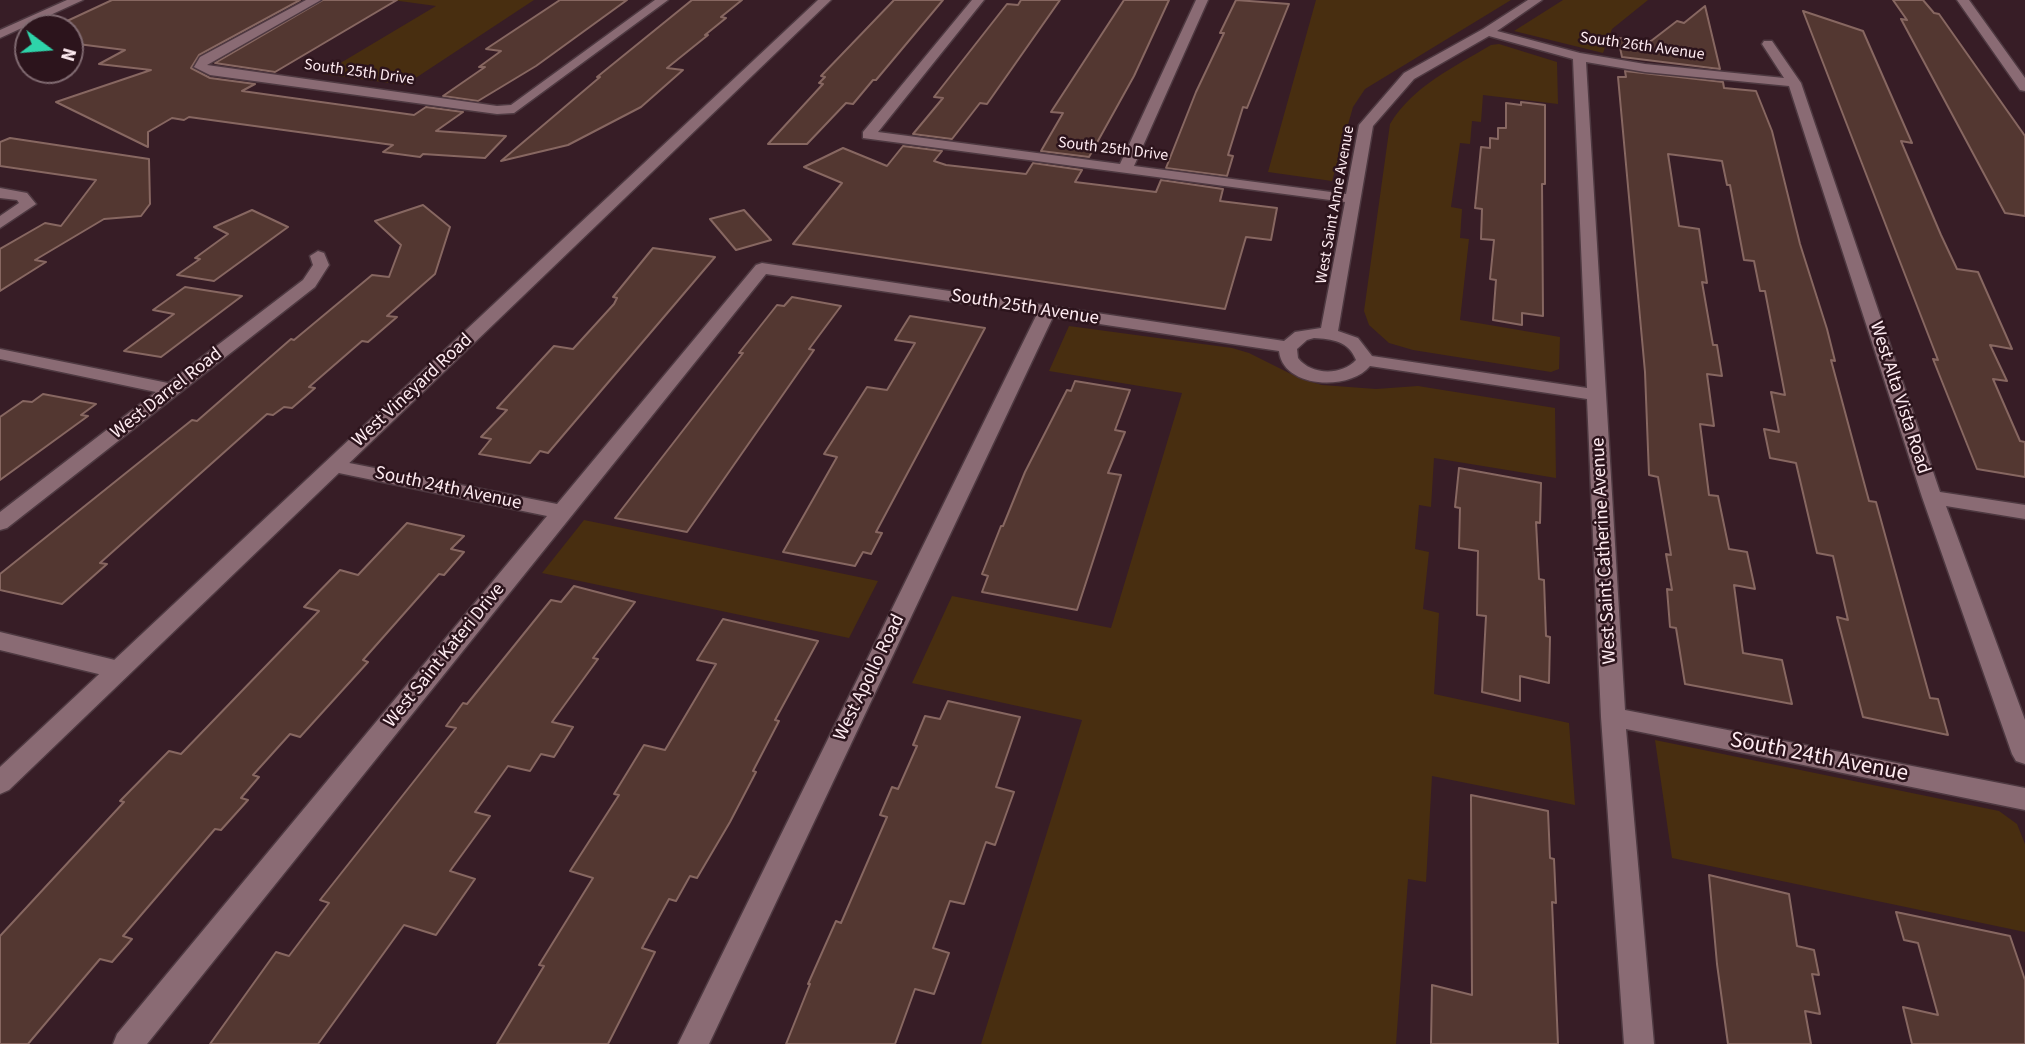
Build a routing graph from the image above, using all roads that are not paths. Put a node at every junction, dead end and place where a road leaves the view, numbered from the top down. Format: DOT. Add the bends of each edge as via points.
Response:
graph roads {
  1 [pos="77,0"];
  2 [pos="315,0"];
  3 [pos="662,0"];
  4 [pos="825,0"];
  5 [pos="978,0"];
  6 [pos="1202,0"];
  7 [pos="1535,0"];
  8 [pos="1963,0"];
  9 [pos="1486,32"];
  10 [pos="0,34"];
  11 [pos="1768,44"];
  12 [pos="1579,57"];
  13 [pos="1794,83"];
  14 [pos="2025,87"];
  15 [pos="1125,169"];
  16 [pos="0,193"];
  17 [pos="1353,199"];
  18 [pos="0,223"];
  19 [pos="318,256"];
  20 [pos="762,268"];
  21 [pos="1047,311"];
  22 [pos="1329,334"];
  23 [pos="1288,347"];
  24 [pos="0,354"];
  25 [pos="1365,360"];
  26 [pos="173,390"];
  27 [pos="1597,395"];
  28 [pos="334,466"];
  29 [pos="1932,497"];
  30 [pos="561,512"];
  31 [pos="2025,512"];
  32 [pos="0,523"];
  33 [pos="0,641"];
  34 [pos="119,670"];
  35 [pos="1613,717"];
  36 [pos="2025,754"];
  37 [pos="0,783"];
  38 [pos="2025,799"];
  39 [pos="128,1044"];
  40 [pos="693,1044"];
  41 [pos="1639,1044"];
  1 -- 10 [label="street"];
  2 -- 3 [label="street, South 25th Drive" via="204,60 200,67 497,110 514,108"];
  4 -- 28 [label="street, West Vineyard Road"];
  5 -- 15 [label="street, South 25th Drive" via="868,135"];
  6 -- 15 [label="street"];
  7 -- 9 [label="street, West Saint Anne Avenue"];
  8 -- 14 [label="street"];
  9 -- 12 [label="street, South 26th Avenue"];
  9 -- 17 [label="street, West Saint Anne Avenue" via="1409,76 1382,104 1366,125"];
  11 -- 13 [label="street, West Alta Vista Road"];
  12 -- 13 [label="street, South 26th Avenue"];
  12 -- 27 [label="street, West Saint Catherine Avenue"];
  13 -- 29 [label="street, West Alta Vista Road"];
  15 -- 17 [label="street, South 25th Drive"];
  16 -- 18 [label="street" via="22,197 28,204"];
  17 -- 22 [label="street, West Saint Anne Avenue"];
  19 -- 26 [label="street, West Darrel Road" via="321,265 309,283"];
  20 -- 21 [label="street, South 25th Avenue"];
  20 -- 30 [label="street, West Saint Kateri Drive"];
  21 -- 23 [label="street, South 25th Avenue"];
  21 -- 40 [label="street, West Apollo Road"];
  22 -- 23 [label="street" via="1301,336"];
  22 -- 25 [label="street" via="1355,344"];
  23 -- 25 [label="street" via="1296,366 1323,376 1352,374"];
  24 -- 26 [label="street"];
  25 -- 27 [label="street"];
  26 -- 32 [label="street, West Darrel Road"];
  27 -- 35 [label="street, West Saint Catherine Avenue"];
  28 -- 30 [label="street, South 24th Avenue"];
  28 -- 34 [label="street, West Vineyard Road"];
  29 -- 31 [label="street"];
  29 -- 36 [label="street, West Alta Vista Road"];
  30 -- 39 [label="street, West Saint Kateri Drive"];
  33 -- 34 [label="street"];
  34 -- 37 [label="street, West Vineyard Road"];
  35 -- 38 [label="street, South 24th Avenue"];
  35 -- 41 [label="street, West Saint Catherine Avenue"];
}
